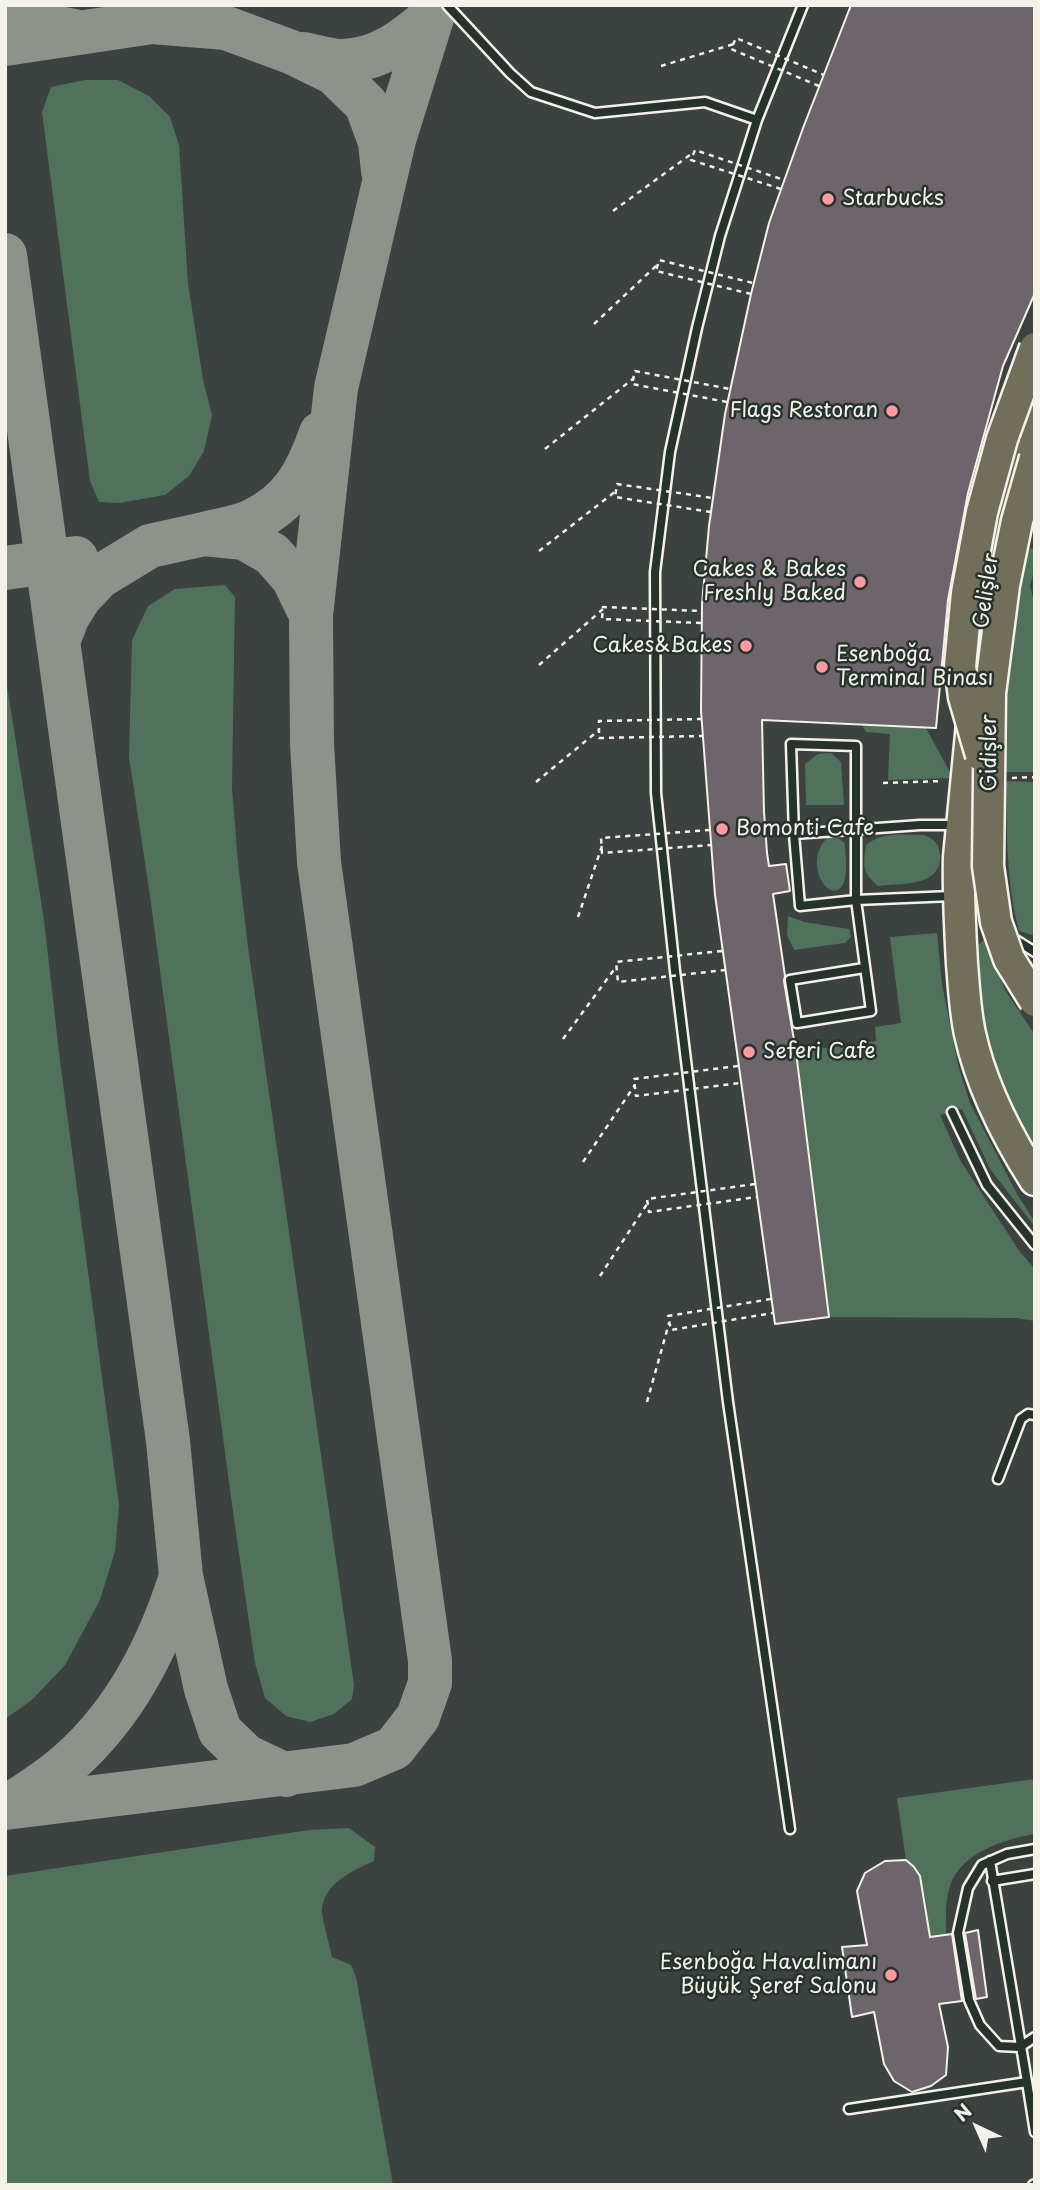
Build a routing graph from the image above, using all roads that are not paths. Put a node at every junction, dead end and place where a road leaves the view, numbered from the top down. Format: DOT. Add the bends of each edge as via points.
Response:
graph roads {
  1 [pos="447,5"];
  2 [pos="803,5"];
  3 [pos="757,120"];
  4 [pos="1035,348"];
  5 [pos="1035,406"];
  6 [pos="1035,458"];
  7 [pos="990,814"];
  8 [pos="961,825"];
  9 [pos="855,829"];
  10 [pos="794,834"];
  11 [pos="967,880"];
  12 [pos="856,900"];
  13 [pos="1022,956"];
  14 [pos="864,968"];
  15 [pos="1035,981"];
  16 [pos="1035,1001"];
  17 [pos="952,1112"];
  18 [pos="1035,1181"];
  19 [pos="1035,1245"];
  20 [pos="1035,1415"];
  21 [pos="998,1479"];
  22 [pos="790,1829"];
  23 [pos="1035,1849"];
  24 [pos="990,1861"];
  25 [pos="1035,1874"];
  26 [pos="992,1881"];
  27 [pos="1035,2037"];
  28 [pos="1020,2047"];
  29 [pos="1027,2082"];
  30 [pos="849,2109"];
  31 [pos="1035,2132"];
  1 -- 3 [label="lane" via="531,92 595,113 705,102"];
  2 -- 3 [label="lane"];
  3 -- 22 [label="lane" via="720,236 670,452 655,572 656,793 728,1402"];
  4 -- 7 [label="highway, bridge" via="982,512 960,666 983,761"];
  5 -- 8 [label="highway, Gelişler" via="1013,465 987,571"];
  6 -- 7 [label="highway, Gidişler, bridge" via="1004,585 992,679"];
  7 -- 13 [label="highway, Gidişler, bridge" via="988,866 996,922"];
  8 -- 9 [label="lane"];
  8 -- 11 [label="highway, Gelişler"];
  9 -- 10 [label="lane"];
  9 -- 10 [label="lane" via="856,746 791,744"];
  9 -- 12 [label="lane"];
  10 -- 12 [label="lane" via="800,906"];
  11 -- 12 [label="lane"];
  11 -- 13 [label="lane"];
  11 -- 18 [label="highway, Gelişler" via="964,992 970,1033 983,1079"];
  12 -- 14 [label="lane"];
  13 -- 15 [label="lane"];
  13 -- 16 [label="highway, Gidişler, bridge"];
  14 -- 14 [label="lane" via="790,980 797,1023 871,1011"];
  17 -- 19 [label="lane" via="987,1185"];
  20 -- 21 [label="lane" via="1021,1419"];
  23 -- 24 [label="lane"];
  24 -- 26 [label="lane"];
  24 -- 28 [label="lane" via="982,1865 968,1888 958,1933 969,2000 980,2025 999,2046"];
  25 -- 26 [label="lane"];
  26 -- 28 [label="lane"];
  27 -- 28 [label="lane"];
  28 -- 29 [label="lane"];
  29 -- 30 [label="lane"];
  29 -- 31 [label="lane"];
}
